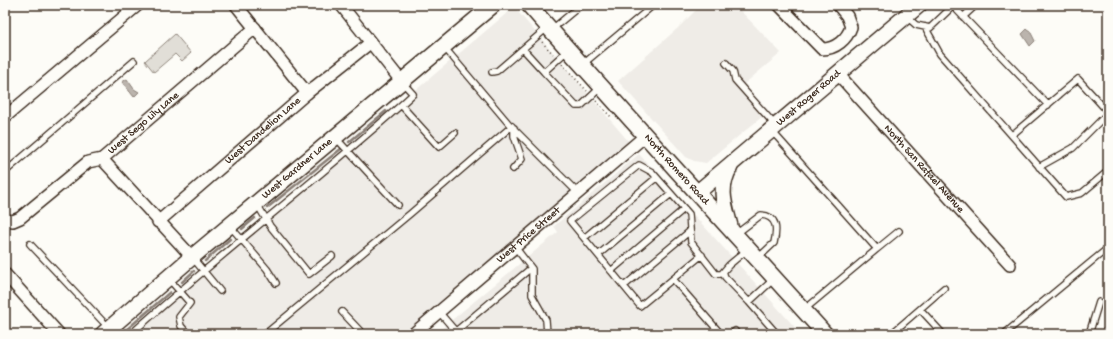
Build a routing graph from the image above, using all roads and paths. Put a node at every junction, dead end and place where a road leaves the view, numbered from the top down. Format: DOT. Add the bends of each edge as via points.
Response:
graph roads {
  1 [pos="138,5"];
  2 [pos="236,5"];
  3 [pos="341,5"];
  4 [pos="493,5"];
  5 [pos="529,5"];
  6 [pos="581,5"];
  7 [pos="779,5"];
  8 [pos="838,5"];
  9 [pos="919,5"];
  10 [pos="951,5"];
  11 [pos="976,5"];
  12 [pos="650,8"];
  13 [pos="906,16"];
  14 [pos="963,16"];
  15 [pos="925,27"];
  16 [pos="255,28"];
  17 [pos="550,29"];
  18 [pos="542,42"];
  19 [pos="370,43"];
  20 [pos="443,47"];
  21 [pos="523,49"];
  22 [pos="563,55"];
  23 [pos="134,61"];
  24 [pos="726,63"];
  25 [pos="582,65"];
  26 [pos="492,72"];
  27 [pos="544,72"];
  28 [pos="838,74"];
  29 [pos="402,82"];
  30 [pos="596,92"];
  31 [pos="307,93"];
  32 [pos="401,105"];
  33 [pos="1048,105"];
  34 [pos="1108,113"];
  35 [pos="5,117"];
  36 [pos="613,119"];
  37 [pos="513,127"];
  38 [pos="774,128"];
  39 [pos="455,133"];
  40 [pos="1012,135"];
  41 [pos="645,136"];
  42 [pos="335,137"];
  43 [pos="348,152"];
  44 [pos="102,158"];
  45 [pos="731,164"];
  46 [pos="1039,166"];
  47 [pos="513,169"];
  48 [pos="1108,171"];
  49 [pos="5,172"];
  50 [pos="656,178"];
  51 [pos="698,192"];
  52 [pos="578,193"];
  53 [pos="671,194"];
  54 [pos="256,204"];
  55 [pos="398,205"];
  56 [pos="684,209"];
  57 [pos="265,220"];
  58 [pos="6,221"];
  59 [pos="158,222"];
  60 [pos="230,226"];
  61 [pos="690,231"];
  62 [pos="899,231"];
  63 [pos="733,232"];
  64 [pos="584,238"];
  65 [pos="241,240"];
  66 [pos="30,244"];
  67 [pos="515,247"];
  68 [pos="1108,248"];
  69 [pos="877,249"];
  70 [pos="753,253"];
  71 [pos="598,254"];
  72 [pos="702,255"];
  73 [pos="332,256"];
  74 [pos="192,257"];
  75 [pos="1010,265"];
  76 [pos="531,268"];
  77 [pos="203,271"];
  78 [pos="611,271"];
  79 [pos="5,274"];
  80 [pos="724,274"];
  81 [pos="168,278"];
  82 [pos="775,278"];
  83 [pos="673,279"];
  84 [pos="276,283"];
  85 [pos="624,286"];
  86 [pos="944,288"];
  87 [pos="179,290"];
  88 [pos="220,291"];
  89 [pos="749,302"];
  90 [pos="1099,302"];
  91 [pos="920,309"];
  92 [pos="803,310"];
  93 [pos="342,312"];
  94 [pos="439,312"];
  95 [pos="112,330"];
  96 [pos="457,333"];
  97 [pos="59,334"];
  98 [pos="131,334"];
  99 [pos="188,334"];
  100 [pos="265,334"];
  101 [pos="363,334"];
  102 [pos="413,334"];
  103 [pos="547,334"];
  104 [pos="721,334"];
  105 [pos="731,334"];
  106 [pos="737,334"];
  107 [pos="777,334"];
  108 [pos="825,334"];
  109 [pos="892,334"];
  110 [pos="943,334"];
  111 [pos="1004,334"];
  112 [pos="1089,334"];
  1 -- 35 [label="street"];
  2 -- 16 [label="street"];
  3 -- 19 [label="street"];
  4 -- 20 [label="street, West Gardner Lane"];
  5 -- 17 [label="street, North Romero Road"];
  6 -- 17 [label="lane"];
  7 -- 8 [label="street" via="822,49 829,49 848,35 852,27"];
  9 -- 13 [label="street, West Roger Road"];
  10 -- 14 [label="lane"];
  10 -- 15 [label="lane" via="951,8 930,28"];
  11 -- 14 [label="lane"];
  12 -- 25 [label="lane"];
  13 -- 15 [label="lane" via="916,25"];
  13 -- 28 [label="street, West Roger Road"];
  14 -- 33 [label="lane"];
  15 -- 40 [label="lane" via="940,54"];
  16 -- 31 [label="street"];
  16 -- 44 [label="street, West Sego Lily Lane"];
  17 -- 21 [label="lane"];
  17 -- 22 [label="street, North Romero Road"];
  18 -- 22 [label="path"];
  19 -- 29 [label="street"];
  19 -- 31 [label="street, West Dandelion Lane"];
  20 -- 29 [label="street, West Gardner Lane"];
  20 -- 37 [label="lane"];
  21 -- 26 [label="lane" via="497,71"];
  21 -- 27 [label="lane"];
  22 -- 25 [label="street, North Romero Road"];
  22 -- 27 [label="lane"];
  22 -- 30 [label="path"];
  23 -- 49 [label="lane"];
  24 -- 38 [label="lane" via="733,71 735,80"];
  25 -- 30 [label="street, North Romero Road"];
  27 -- 30 [label="lane" via="576,106 581,106"];
  28 -- 38 [label="street, West Roger Road"];
  28 -- 75 [label="street, North San Rafael Avenue"];
  29 -- 32 [label="lane" via="413,94"];
  29 -- 42 [label="street, West Gardner Lane"];
  30 -- 36 [label="path"];
  30 -- 41 [label="street, North Romero Road"];
  31 -- 59 [label="street, West Dandelion Lane"];
  32 -- 39 [label="lane" via="439,146"];
  32 -- 43 [label="lane"];
  33 -- 34 [label="lane" via="1078,79"];
  33 -- 40 [label="lane"];
  34 -- 46 [label="lane" via="1073,148"];
  37 -- 47 [label="lane" via="522,159"];
  37 -- 52 [label="lane"];
  37 -- 100 [label="lane"];
  38 -- 45 [label="street, West Roger Road"];
  38 -- 69 [label="lane"];
  40 -- 46 [label="lane"];
  41 -- 51 [label="street, North Romero Road"];
  41 -- 52 [label="street, West Price Street"];
  42 -- 43 [label="lane"];
  42 -- 54 [label="street, West Gardner Lane"];
  43 -- 55 [label="lane"];
  43 -- 57 [label="lane"];
  44 -- 58 [label="street, West Sego Lily Lane" via="88,162 20,218"];
  44 -- 59 [label="street"];
  45 -- 51 [label="street, West Roger Road"];
  45 -- 63 [label="street" via="722,184 722,195"];
  46 -- 48 [label="lane" via="1066,197 1082,192"];
  50 -- 53 [label="lane"];
  50 -- 64 [label="lane"];
  50 -- 64 [label="lane" via="652,172 639,165 570,221"];
  51 -- 63 [label="street, North Romero Road"];
  52 -- 67 [label="street, West Price Street"];
  53 -- 56 [label="lane"];
  53 -- 71 [label="lane"];
  54 -- 57 [label="lane"];
  54 -- 60 [label="street, West Gardner Lane"];
  56 -- 61 [label="lane" via="689,214"];
  56 -- 78 [label="lane"];
  57 -- 65 [label="lane"];
  57 -- 73 [label="lane" via="310,274"];
  59 -- 74 [label="street"];
  60 -- 65 [label="lane"];
  60 -- 74 [label="street, West Gardner Lane"];
  61 -- 72 [label="lane" via="691,242"];
  61 -- 85 [label="lane"];
  62 -- 69 [label="lane"];
  63 -- 70 [label="street, North Romero Road"];
  63 -- 70 [label="lane" via="761,215 774,221 774,243"];
  64 -- 71 [label="lane"];
  65 -- 77 [label="lane"];
  65 -- 84 [label="lane" via="267,268"];
  66 -- 95 [label="lane"];
  67 -- 76 [label="lane"];
  67 -- 94 [label="street, West Price Street"];
  68 -- 111 [label="lane"];
  69 -- 92 [label="lane"];
  70 -- 80 [label="lane" via="728,265"];
  70 -- 82 [label="street, North Romero Road"];
  71 -- 78 [label="lane"];
  72 -- 80 [label="lane" via="716,274"];
  72 -- 83 [label="lane"];
  74 -- 77 [label="lane"];
  74 -- 81 [label="street, West Gardner Lane"];
  76 -- 96 [label="lane"];
  76 -- 103 [label="lane" via="532,295 546,320"];
  77 -- 87 [label="lane"];
  77 -- 88 [label="lane"];
  78 -- 85 [label="lane"];
  79 -- 97 [label="street"];
  80 -- 89 [label="lane"];
  81 -- 87 [label="lane"];
  81 -- 95 [label="street, West Gardner Lane"];
  82 -- 89 [label="lane"];
  82 -- 92 [label="street, North Romero Road"];
  83 -- 85 [label="lane" via="640,306"];
  83 -- 104 [label="lane"];
  86 -- 91 [label="lane"];
  87 -- 98 [label="lane"];
  87 -- 99 [label="lane" via="190,303 179,317 181,326"];
  89 -- 107 [label="lane"];
  90 -- 112 [label="lane"];
  91 -- 109 [label="lane"];
  91 -- 110 [label="lane"];
  92 -- 108 [label="street, North Romero Road"];
  93 -- 101 [label="lane"];
  94 -- 96 [label="lane"];
  94 -- 102 [label="street, West Price Street"];
  105 -- 106 [label="lane" via="735,331"];
}
